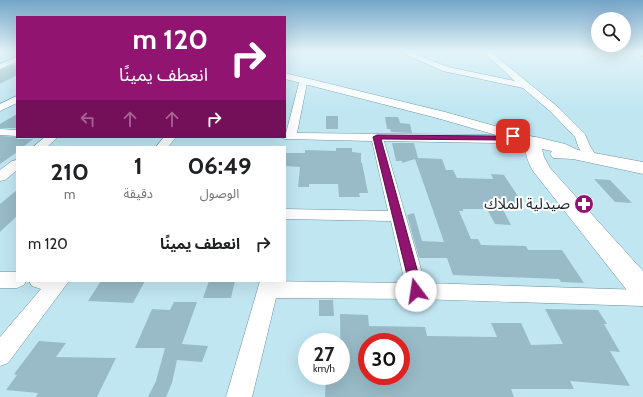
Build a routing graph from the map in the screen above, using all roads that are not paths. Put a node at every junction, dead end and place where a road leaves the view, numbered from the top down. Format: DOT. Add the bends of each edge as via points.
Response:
graph roads {
  1 [pos="454,71"];
  2 [pos="509,71"];
  3 [pos="286,77"];
  4 [pos="286,77"];
  5 [pos="303,83"];
  6 [pos="528,87"];
  7 [pos="16,100"];
  8 [pos="0,108"];
  9 [pos="0,132"];
  10 [pos="16,132"];
  11 [pos="287,136"];
  12 [pos="377,137"];
  13 [pos="509,137"];
  14 [pos="51,138"];
  15 [pos="169,138"];
  16 [pos="534,145"];
  17 [pos="40,146"];
  18 [pos="163,146"];
  19 [pos="563,152"];
  20 [pos="591,158"];
  21 [pos="16,165"];
  22 [pos="643,168"];
  23 [pos="0,177"];
  24 [pos="286,214"];
  25 [pos="396,216"];
  26 [pos="643,270"];
  27 [pos="0,280"];
  28 [pos="16,280"];
  29 [pos="58,282"];
  30 [pos="269,286"];
  31 [pos="643,290"];
  32 [pos="416,291"];
  33 [pos="643,298"];
  34 [pos="0,355"];
  35 [pos="239,397"];
  1 -- 6 [label="street"];
  2 -- 6 [label="street"];
  3 -- 5 [label="street"];
  4 -- 13 [label="street" via="441,115"];
  5 -- 11 [label="street"];
  5 -- 13 [label="street"];
  6 -- 20 [label="street" via="582,136"];
  7 -- 8 [label="street"];
  9 -- 10 [label="street"];
  11 -- 12 [label="street"];
  12 -- 13 [label="street"];
  12 -- 25 [label="street"];
  13 -- 16 [label="street"];
  14 -- 17 [label="street"];
  15 -- 18 [label="street"];
  16 -- 19 [label="main road"];
  16 -- 31 [label="main road" via="536,160 542,171"];
  19 -- 20 [label="main road"];
  19 -- 26 [label="main road" via="557,167 560,174"];
  20 -- 22 [label="main road"];
  21 -- 23 [label="street"];
  24 -- 25 [label="street"];
  25 -- 32 [label="street"];
  27 -- 28 [label="street"];
  29 -- 34 [label="street"];
  30 -- 32 [label="street"];
  30 -- 35 [label="street"];
  32 -- 33 [label="street"];
}
